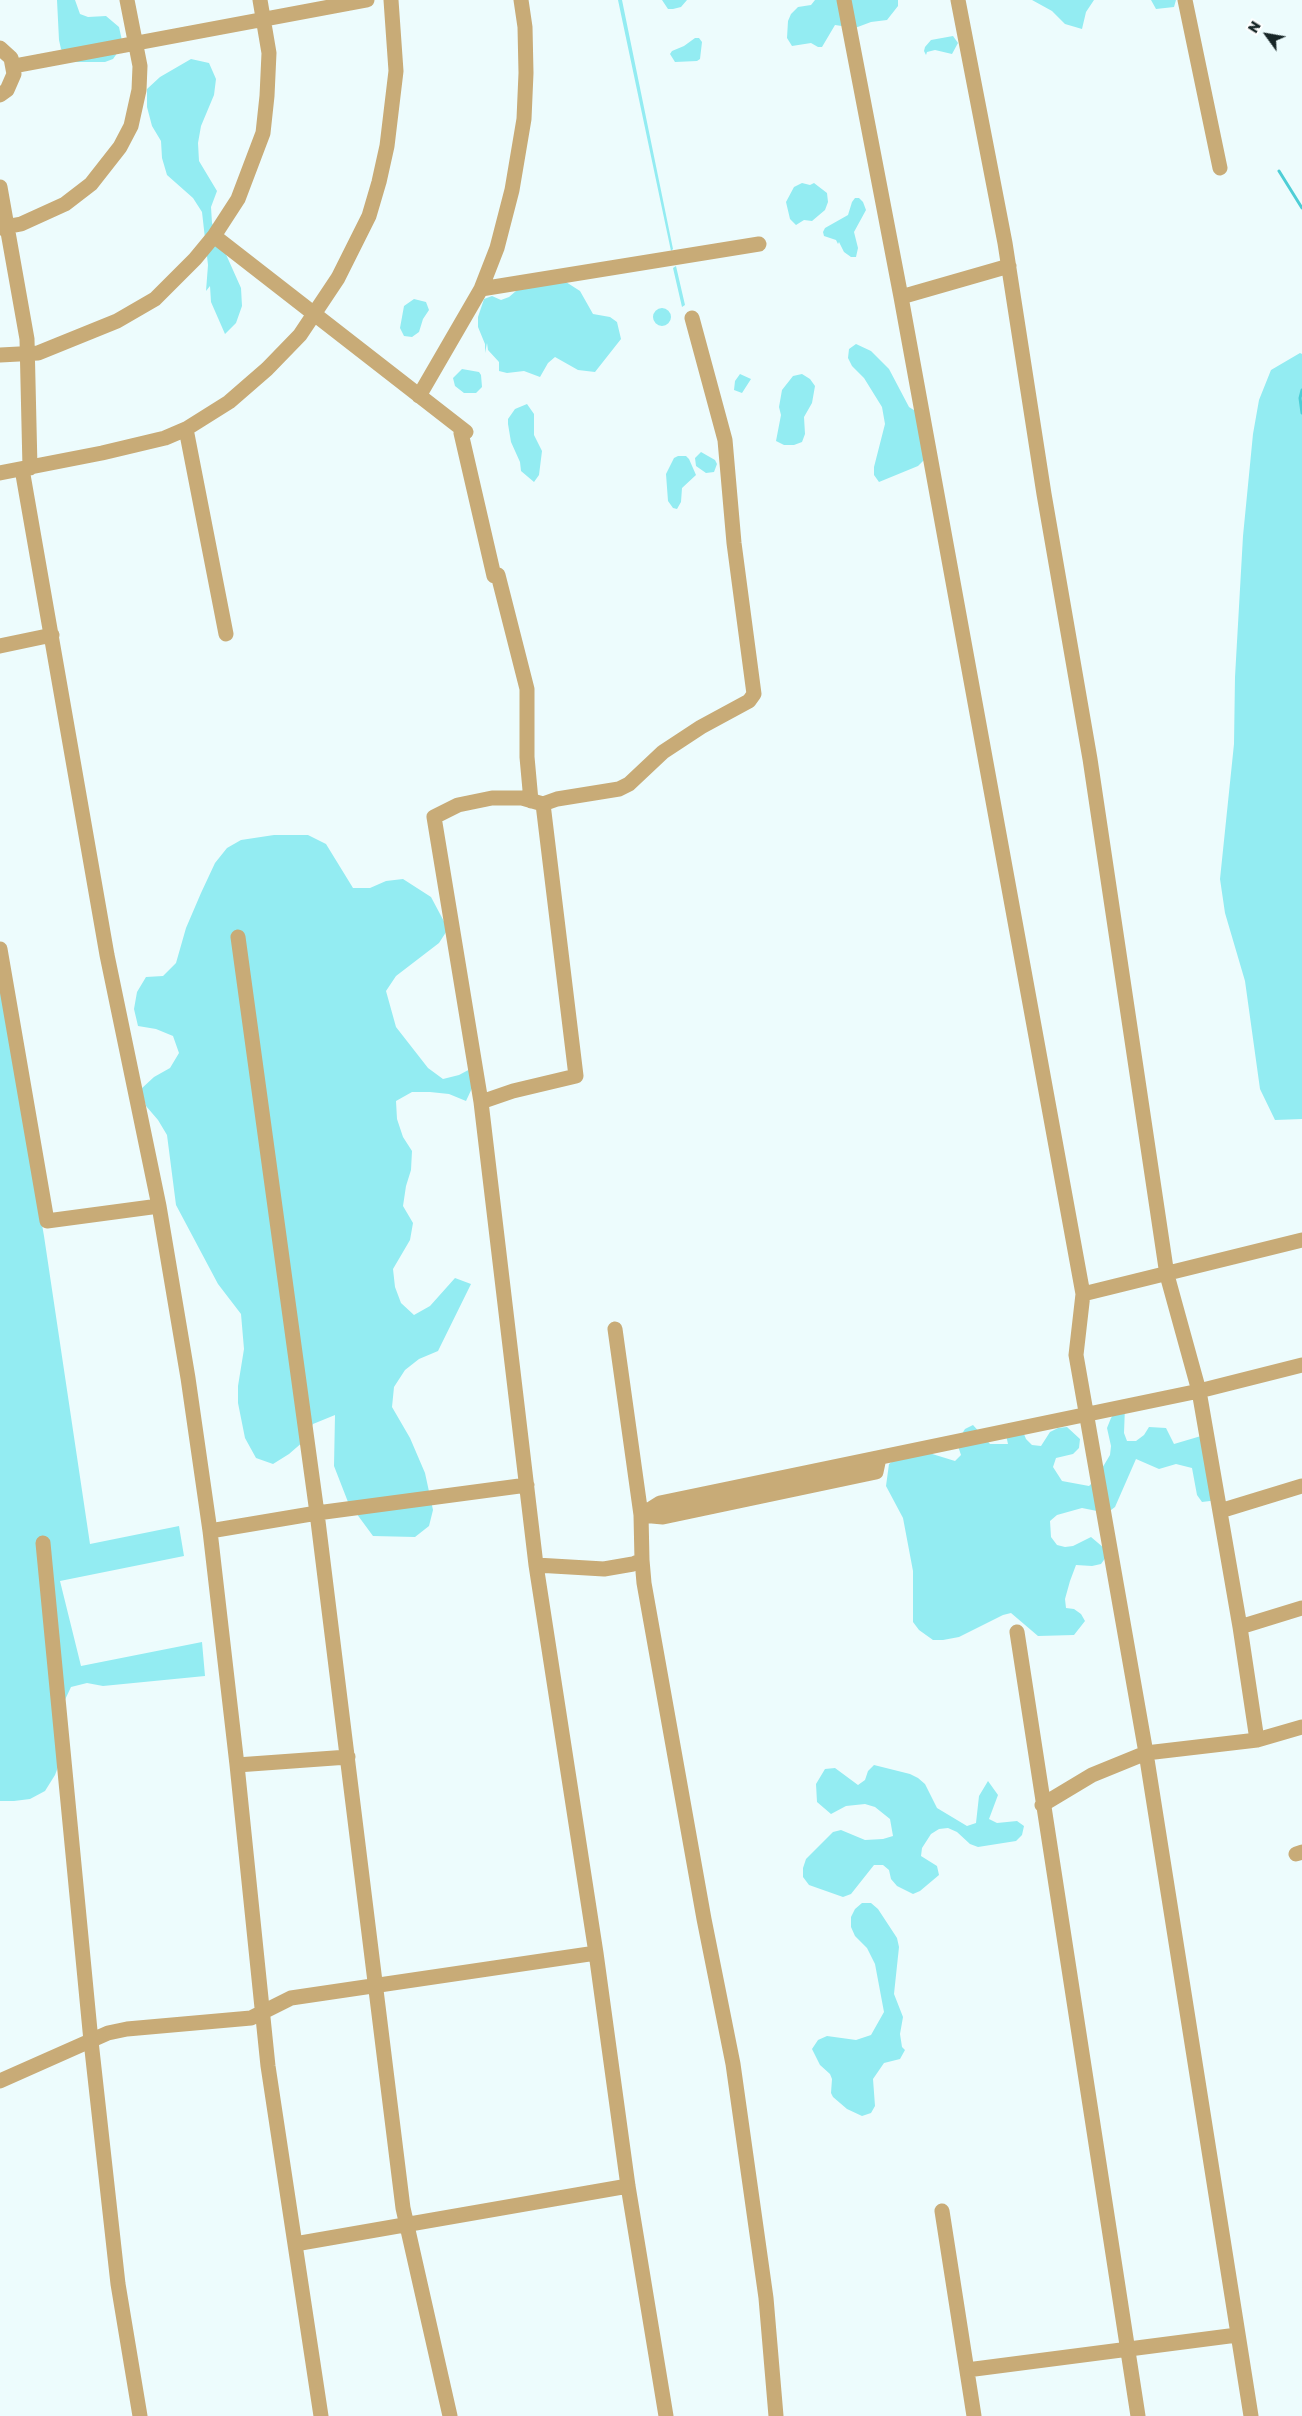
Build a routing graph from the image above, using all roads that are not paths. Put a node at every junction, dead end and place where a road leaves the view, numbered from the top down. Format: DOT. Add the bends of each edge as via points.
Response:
graph roads {
  1 [pos="127,0"];
  2 [pos="260,0"];
  3 [pos="367,0"];
  4 [pos="391,0"];
  5 [pos="521,0"];
  6 [pos="844,0"];
  7 [pos="958,0"];
  8 [pos="1186,0"];
  9 [pos="263,20"];
  10 [pos="136,44"];
  11 [pos="0,48"];
  12 [pos="14,66"];
  13 [pos="0,95"];
  14 [pos="1220,168"];
  15 [pos="0,187"];
  16 [pos="4,227"];
  17 [pos="214,236"];
  18 [pos="759,244"];
  19 [pos="1009,266"];
  20 [pos="481,289"];
  21 [pos="902,297"];
  22 [pos="315,315"];
  23 [pos="692,318"];
  24 [pos="28,354"];
  25 [pos="0,356"];
  26 [pos="419,396"];
  27 [pos="186,429"];
  28 [pos="26,468"];
  29 [pos="0,473"];
  30 [pos="226,634"];
  31 [pos="52,635"];
  32 [pos="0,646"];
  33 [pos="537,802"];
  34 [pos="238,937"];
  35 [pos="0,949"];
  36 [pos="481,1102"];
  37 [pos="159,1206"];
  38 [pos="1302,1240"];
  39 [pos="1168,1275"];
  40 [pos="1083,1294"];
  41 [pos="615,1329"];
  42 [pos="1302,1365"];
  43 [pos="1199,1391"];
  44 [pos="1088,1413"];
  45 [pos="527,1485"];
  46 [pos="1302,1486"];
  47 [pos="1220,1511"];
  48 [pos="317,1513"];
  49 [pos="641,1515"];
  50 [pos="210,1530"];
  51 [pos="43,1543"];
  52 [pos="642,1560"];
  53 [pos="536,1564"];
  54 [pos="1302,1608"];
  55 [pos="1240,1627"];
  56 [pos="1016,1632"];
  57 [pos="1302,1728"];
  58 [pos="1256,1740"];
  59 [pos="1146,1753"];
  60 [pos="348,1757"];
  61 [pos="237,1765"];
  62 [pos="1042,1805"];
  63 [pos="596,1953"];
  64 [pos="376,1986"];
  65 [pos="262,2011"];
  66 [pos="91,2041"];
  67 [pos="0,2082"];
  68 [pos="628,2186"];
  69 [pos="942,2210"];
  70 [pos="406,2224"];
  71 [pos="295,2244"];
  72 [pos="1237,2335"];
  73 [pos="1129,2348"];
  74 [pos="968,2370"];
  75 [pos="140,2416"];
  76 [pos="321,2416"];
  77 [pos="450,2416"];
  78 [pos="662,2416"];
  79 [pos="776,2416"];
  80 [pos="974,2416"];
  81 [pos="1138,2416"];
  82 [pos="1251,2416"];
  1 -- 10 [label="street"];
  2 -- 9 [label="street"];
  3 -- 9 [label="street"];
  4 -- 22 [label="street" via="396,71 381,173 369,216"];
  5 -- 20 [label="street" via="525,27 524,119 498,248"];
  6 -- 21 [label="street"];
  7 -- 19 [label="street"];
  8 -- 14 [label="street"];
  9 -- 10 [label="street"];
  9 -- 17 [label="street" via="268,53 262,134 238,199"];
  10 -- 12 [label="street"];
  10 -- 16 [label="street" via="140,66 137,108 131,126 108,166 65,204 21,224"];
  11 -- 12 [label="street" via="11,58"];
  12 -- 13 [label="street" via="12,82"];
  15 -- 16 [label="street"];
  16 -- 24 [label="street"];
  17 -- 22 [label="street"];
  17 -- 24 [label="street" via="155,299 116,321"];
  18 -- 20 [label="street"];
  19 -- 21 [label="street"];
  19 -- 39 [label="street" via="1044,494 1092,768"];
  20 -- 26 [label="street"];
  21 -- 40 [label="street"];
  22 -- 26 [label="street"];
  22 -- 27 [label="street" via="267,369 229,402"];
  23 -- 33 [label="street" via="725,440 734,543 754,694 749,701 663,752 619,789"];
  24 -- 25 [label="street"];
  24 -- 28 [label="street"];
  26 -- 33 [label="street" via="466,432 527,689 527,757"];
  27 -- 28 [label="street" via="156,440"];
  27 -- 30 [label="street"];
  28 -- 29 [label="street"];
  28 -- 31 [label="street"];
  31 -- 32 [label="street"];
  31 -- 37 [label="street" via="107,955"];
  33 -- 36 [label="street" via="576,1076"];
  33 -- 36 [label="street" via="492,798 458,805 434,817"];
  34 -- 48 [label="street"];
  35 -- 37 [label="street" via="47,1221"];
  36 -- 45 [label="street"];
  37 -- 50 [label="street"];
  38 -- 39 [label="street"];
  39 -- 40 [label="street"];
  39 -- 43 [label="street"];
  40 -- 44 [label="street" via="1076,1355"];
  41 -- 49 [label="street"];
  42 -- 43 [label="street"];
  43 -- 44 [label="street"];
  43 -- 47 [label="street"];
  44 -- 49 [label="street" via="878,1465 660,1504"];
  44 -- 59 [label="street"];
  45 -- 48 [label="street"];
  45 -- 53 [label="street"];
  46 -- 47 [label="street"];
  47 -- 55 [label="street"];
  48 -- 50 [label="street"];
  48 -- 60 [label="street"];
  49 -- 52 [label="street"];
  50 -- 61 [label="street"];
  51 -- 66 [label="street"];
  52 -- 53 [label="street" via="604,1569"];
  52 -- 79 [label="street" via="704,1920 733,2064 766,2298"];
  53 -- 63 [label="street"];
  54 -- 55 [label="street"];
  55 -- 58 [label="street"];
  56 -- 62 [label="street"];
  57 -- 58 [label="street"];
  58 -- 59 [label="street"];
  59 -- 62 [label="street" via="1092,1775"];
  59 -- 72 [label="street"];
  60 -- 61 [label="street"];
  60 -- 64 [label="street"];
  61 -- 65 [label="street"];
  62 -- 73 [label="street"];
  63 -- 64 [label="street"];
  63 -- 68 [label="street"];
  64 -- 65 [label="street" via="290,1998"];
  64 -- 70 [label="street"];
  65 -- 66 [label="street" via="251,2018 127,2028"];
  65 -- 71 [label="street"];
  66 -- 67 [label="street"];
  66 -- 75 [label="street" via="118,2284"];
  68 -- 70 [label="street"];
  68 -- 78 [label="street"];
  69 -- 74 [label="street"];
  70 -- 71 [label="street"];
  70 -- 77 [label="street"];
  71 -- 76 [label="street"];
  72 -- 73 [label="street"];
  72 -- 82 [label="street"];
  73 -- 74 [label="street"];
  73 -- 81 [label="street"];
  74 -- 80 [label="street"];
}
